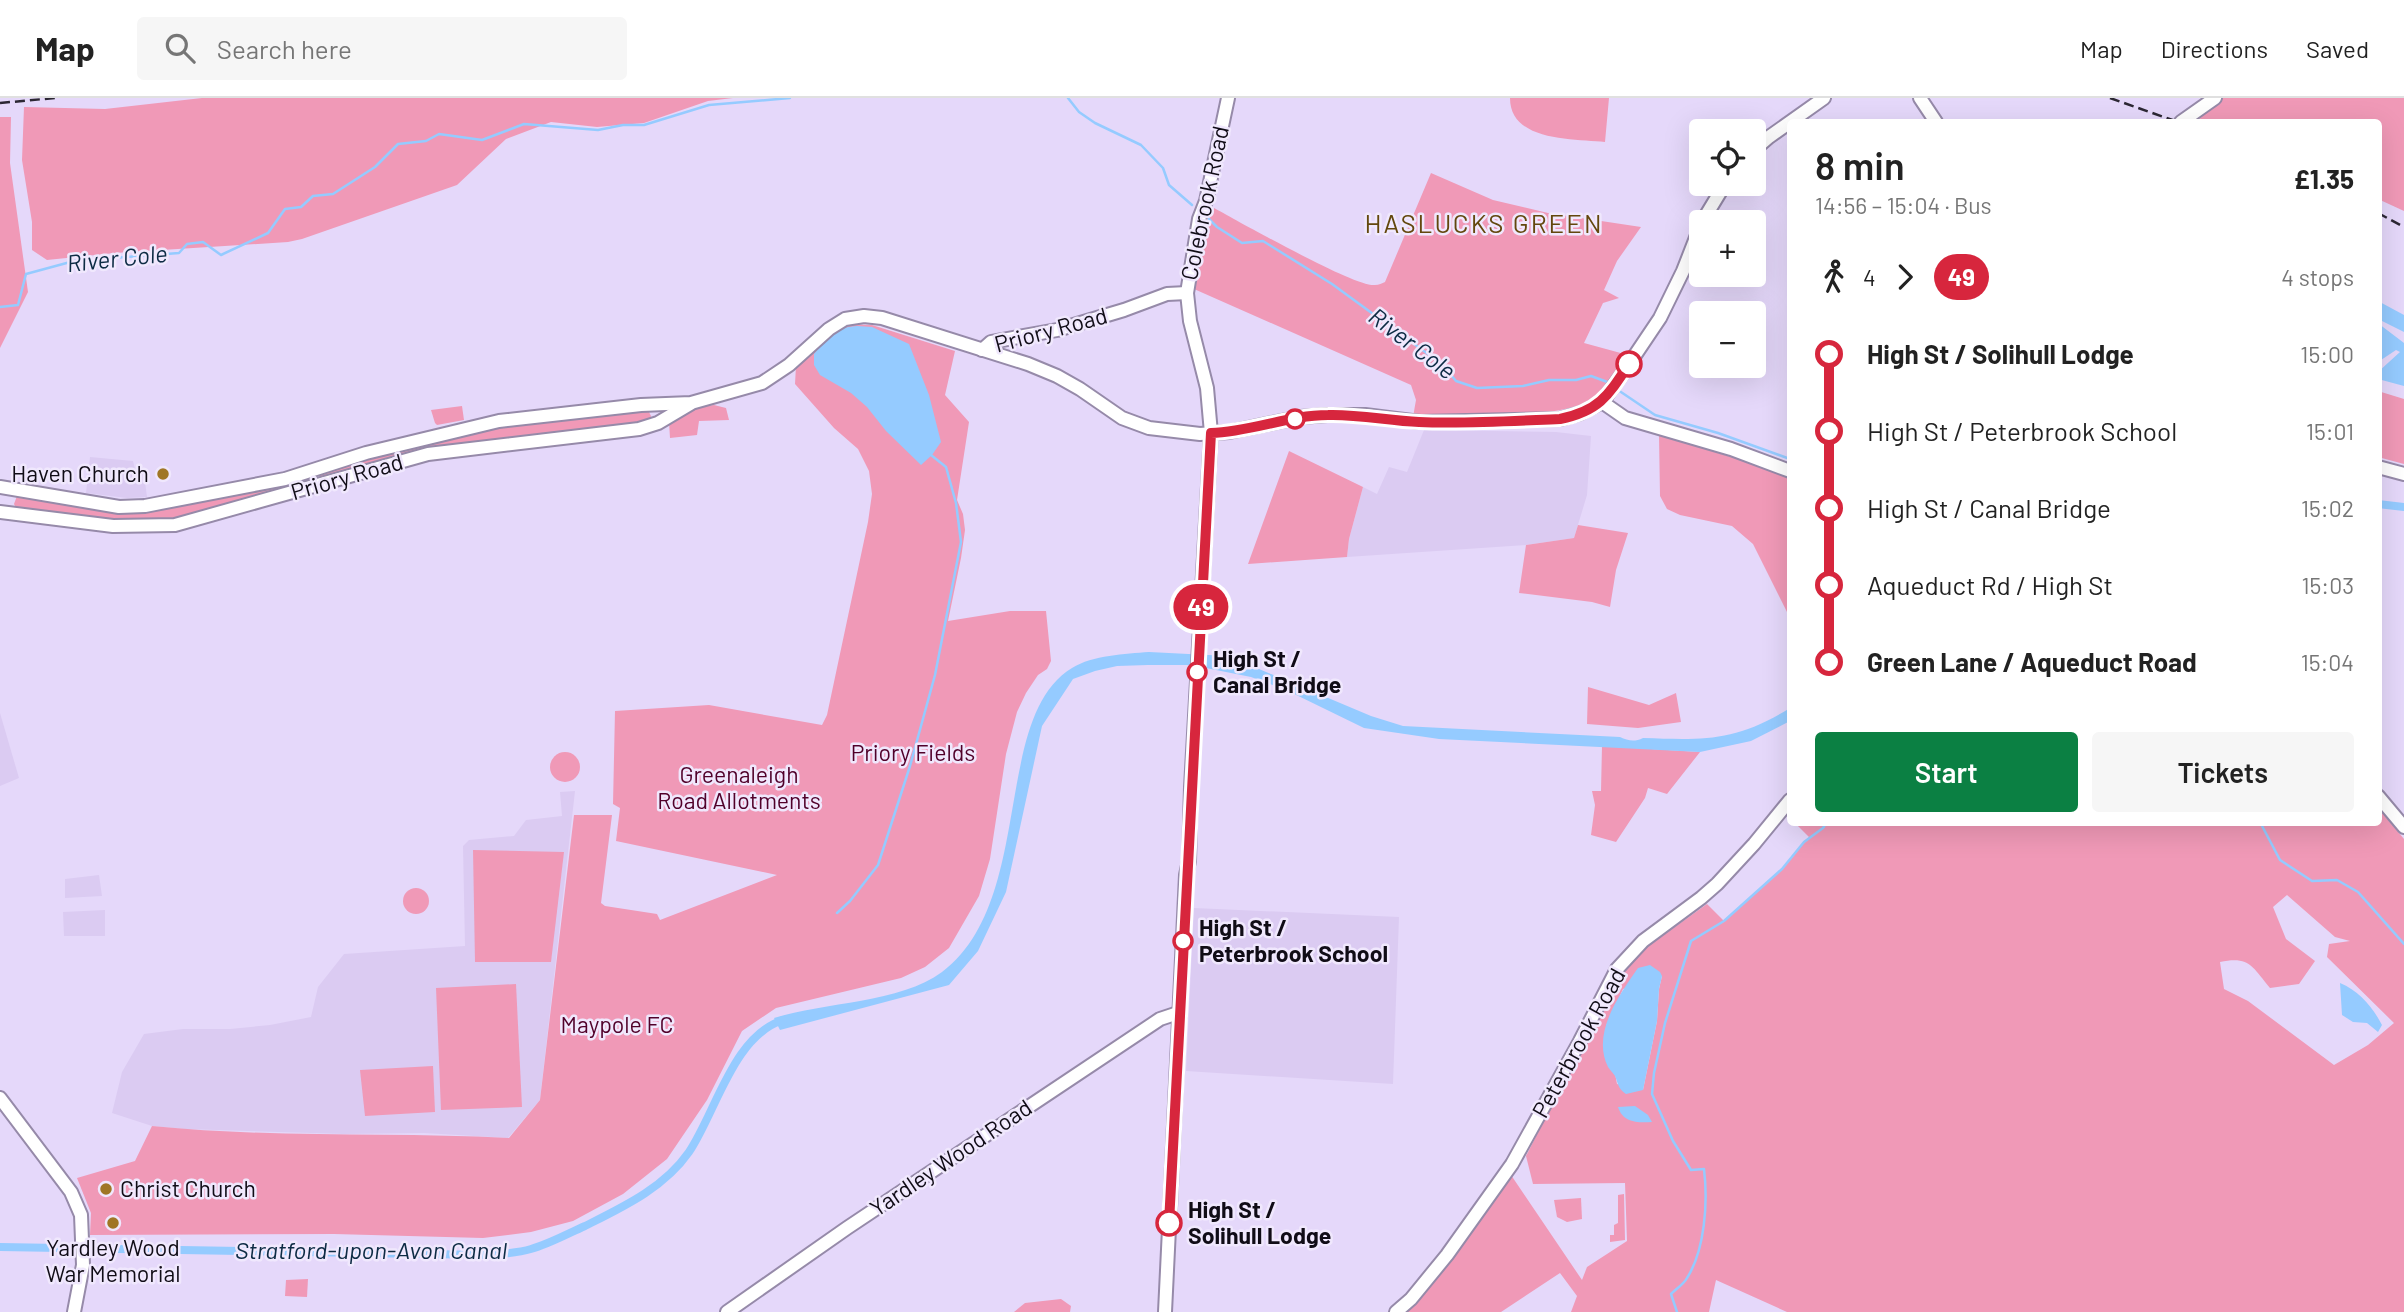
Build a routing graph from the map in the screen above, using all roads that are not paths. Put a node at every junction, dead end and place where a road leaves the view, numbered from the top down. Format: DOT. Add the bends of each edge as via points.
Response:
graph roads {
  1 [pos="1228,98"];
  2 [pos="1824,98"];
  3 [pos="1920,98"];
  4 [pos="2215,98"];
  5 [pos="1794,119"];
  6 [pos="1934,119"];
  7 [pos="2185,119"];
  8 [pos="1787,124"];
  9 [pos="1766,138"];
  10 [pos="1689,256"];
  11 [pos="1187,293"];
  12 [pos="982,349"];
  13 [pos="1605,397"];
  14 [pos="691,403"];
  15 [pos="1211,433"];
  16 [pos="2382,468"];
  17 [pos="1787,470"];
  18 [pos="312,471"];
  19 [pos="2404,474"];
  20 [pos="0,487"];
  21 [pos="317,487"];
  22 [pos="0,512"];
  23 [pos="2382,801"];
  24 [pos="1787,804"];
  25 [pos="2404,827"];
  26 [pos="1180,1016"];
  27 [pos="0,1098"];
  28 [pos="74,1312"];
  29 [pos="727,1312"];
  30 [pos="1165,1312"];
  31 [pos="1395,1312"];
  1 -- 11 [label="street, Colebrook Road"];
  2 -- 5 [label="street"];
  3 -- 6 [label="street"];
  4 -- 7 [label="street"];
  8 -- 9 [label="street"];
  10 -- 13 [label="street" via="1660,318"];
  11 -- 12 [label="street, Priory Road" via="1167,294 1057,330 991,342"];
  11 -- 15 [label="street, Colebrook Road"];
  12 -- 14 [label="street, Priory Road" via="883,318 855,316 837,323 762,383"];
  12 -- 15 [label="street" via="1057,376 1138,425"];
  13 -- 15 [label="street" via="1581,413 1560,419 1420,422 1327,415"];
  13 -- 17 [label="street" via="1625,418"];
  14 -- 18 [label="street, Priory Road" via="499,421"];
  14 -- 21 [label="street, Priory Road" via="658,424 639,429 428,454"];
  15 -- 26 [label="street, Colebrook Road"];
  16 -- 19 [label="street"];
  18 -- 20 [label="street, Priory Road" via="145,506 119,507"];
  18 -- 21 [label="street"];
  21 -- 22 [label="street, Priory Road" via="175,525 113,526"];
  23 -- 25 [label="street"];
  24 -- 31 [label="street, Peterbrook Road" via="1717,884 1643,941 1616,969 1512,1164 1440,1263"];
  26 -- 29 [label="street, Yardley Wood Road" via="1160,1019"];
  26 -- 30 [label="street, Colebrook Road"];
  27 -- 28 [label="street" via="71,1192 81,1215 83,1265"];
}
